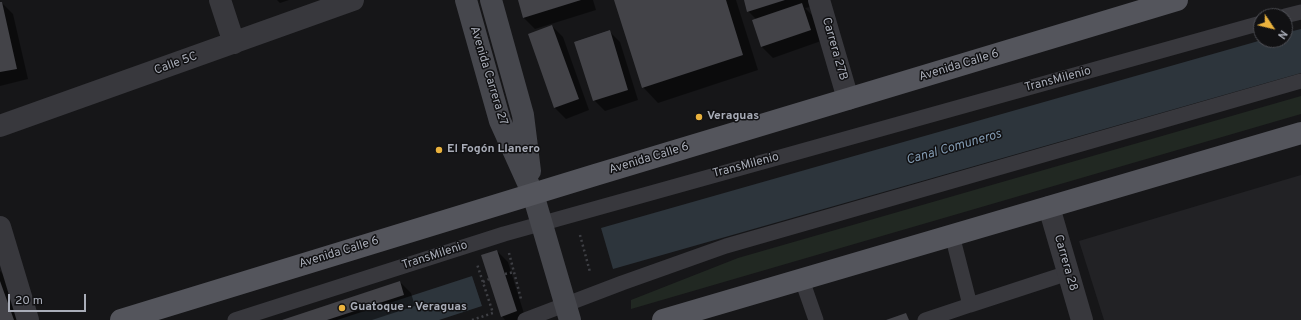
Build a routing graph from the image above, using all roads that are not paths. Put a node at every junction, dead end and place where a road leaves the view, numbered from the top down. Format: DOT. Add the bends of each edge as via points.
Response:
graph roads {
  1 [pos="220,0"];
  2 [pos="352,0"];
  3 [pos="466,0"];
  4 [pos="491,0"];
  5 [pos="819,0"];
  6 [pos="1177,0"];
  7 [pos="1148,4"];
  8 [pos="1253,25"];
  9 [pos="234,43"];
  10 [pos="1301,81"];
  11 [pos="848,99"];
  12 [pos="0,126"];
  13 [pos="1301,133"];
  14 [pos="532,194"];
  15 [pos="1049,206"];
  16 [pos="541,223"];
  17 [pos="0,226"];
  18 [pos="952,235"];
  19 [pos="1068,273"];
  20 [pos="802,280"];
  21 [pos="970,305"];
  22 [pos="567,312"];
  23 [pos="28,320"];
  24 [pos="121,320"];
  25 [pos="235,320"];
  26 [pos="525,320"];
  27 [pos="663,320"];
  28 [pos="816,320"];
  29 [pos="925,320"];
  30 [pos="1082,320"];
  1 -- 9 [label="street"];
  2 -- 9 [label="street, Calle 5C"];
  3 -- 14 [label="main road, Avenida Carrera 27" via="500,121"];
  4 -- 14 [label="main road, Avenida Carrera 27" via="523,115"];
  5 -- 11 [label="street, Carrera 27B"];
  6 -- 7 [label="main road, Avenida Calle 6"];
  7 -- 11 [label="main road, Avenida Calle 6"];
  8 -- 16 [label="lane, TransMilenio"];
  9 -- 12 [label="street, Calle 5C"];
  10 -- 22 [label="lane" via="726,246 622,283"];
  11 -- 14 [label="main road, Avenida Calle 6"];
  13 -- 15 [label="main road"];
  14 -- 16 [label="main road, Avenida Carrera 27"];
  14 -- 24 [label="main road, Avenida Calle 6"];
  15 -- 18 [label="main road"];
  15 -- 19 [label="street, Carrera 28"];
  16 -- 22 [label="main road, Avenida Carrera 27"];
  16 -- 25 [label="lane, TransMilenio"];
  17 -- 23 [label="street"];
  18 -- 20 [label="main road"];
  18 -- 21 [label="lane"];
  19 -- 21 [label="lane"];
  19 -- 30 [label="street, Carrera 28"];
  20 -- 27 [label="main road"];
  20 -- 28 [label="lane"];
  21 -- 29 [label="lane"];
  22 -- 26 [label="lane"];
}
